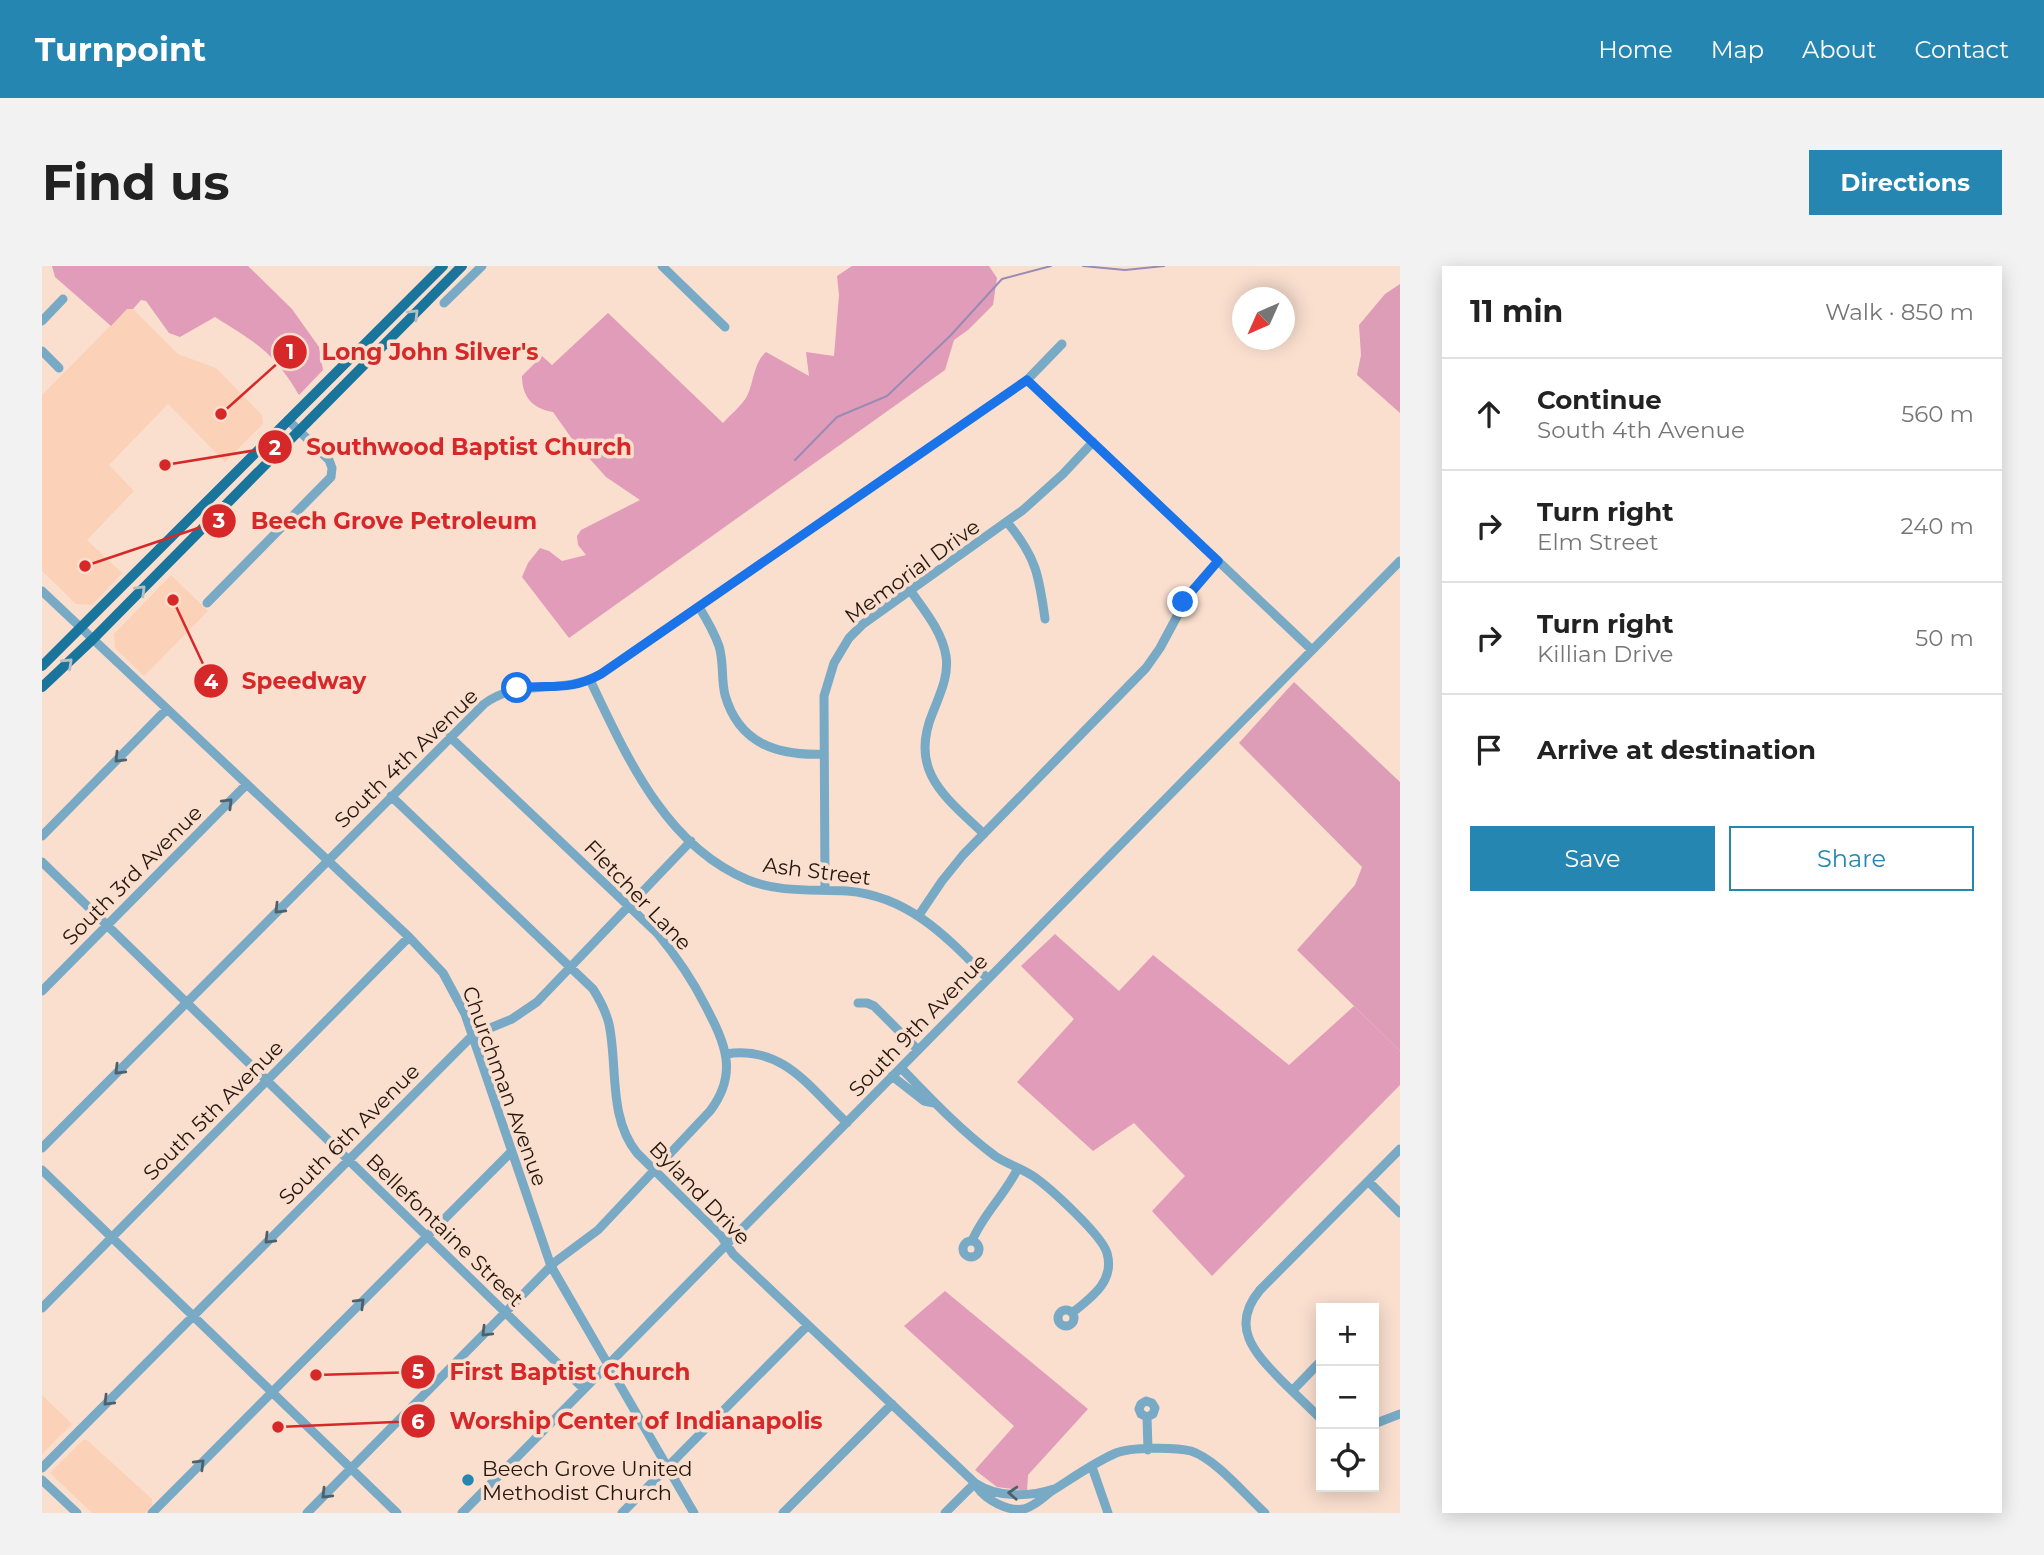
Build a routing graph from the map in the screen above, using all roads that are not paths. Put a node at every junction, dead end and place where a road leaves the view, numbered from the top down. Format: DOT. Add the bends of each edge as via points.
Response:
graph roads {
  1 [pos="443,266"];
  2 [pos="462,266"];
  3 [pos="482,266"];
  4 [pos="662,266"];
  5 [pos="63,299"];
  6 [pos="444,303"];
  7 [pos="42,321"];
  8 [pos="725,327"];
  9 [pos="1062,344"];
  10 [pos="42,352"];
  11 [pos="58,368"];
  12 [pos="1027,380"];
  13 [pos="288,420"];
  14 [pos="299,430"];
  15 [pos="1093,442"];
  16 [pos="1007,522"];
  17 [pos="1218,561"];
  18 [pos="1398,567"];
  19 [pos="910,590"];
  20 [pos="42,591"];
  21 [pos="207,603"];
  22 [pos="699,607"];
  23 [pos="1045,619"];
  24 [pos="81,628"];
  25 [pos="93,639"];
  26 [pos="1312,650"];
  27 [pos="42,666"];
  28 [pos="590,680"];
  29 [pos="42,687"];
  30 [pos="167,709"];
  31 [pos="450,737"];
  32 [pos="824,754"];
  33 [pos="247,784"];
  34 [pos="391,796"];
  35 [pos="984,834"];
  36 [pos="42,836"];
  37 [pos="691,841"];
  38 [pos="328,860"];
  39 [pos="42,862"];
  40 [pos="825,890"];
  41 [pos="629,906"];
  42 [pos="919,915"];
  43 [pos="106,926"];
  44 [pos="409,937"];
  45 [pos="572,966"];
  46 [pos="988,979"];
  47 [pos="42,991"];
  48 [pos="185,1003"];
  49 [pos="858,1003"];
  50 [pos="472,1035"];
  51 [pos="918,1050"];
  52 [pos="726,1054"];
  53 [pos="901,1068"];
  54 [pos="892,1076"];
  55 [pos="267,1081"];
  56 [pos="935,1104"];
  57 [pos="846,1123"];
  58 [pos="42,1148"];
  59 [pos="1400,1149"];
  60 [pos="511,1152"];
  61 [pos="348,1160"];
  62 [pos="1017,1168"];
  63 [pos="42,1170"];
  64 [pos="655,1170"];
  65 [pos="1368,1181"];
  66 [pos="1400,1213"];
  67 [pos="426,1236"];
  68 [pos="112,1237"];
  69 [pos="972,1241"];
  70 [pos="727,1245"];
  71 [pos="551,1266"];
  72 [pos="42,1308"];
  73 [pos="505,1313"];
  74 [pos="1072,1313"];
  75 [pos="192,1316"];
  76 [pos="808,1325"];
  77 [pos="608,1366"];
  78 [pos="1316,1366"];
  79 [pos="584,1389"];
  80 [pos="1292,1391"];
  81 [pos="272,1392"];
  82 [pos="892,1404"];
  83 [pos="1316,1414"];
  84 [pos="1400,1414"];
  85 [pos="1147,1417"];
  86 [pos="1379,1422"];
  87 [pos="1148,1450"];
  88 [pos="667,1467"];
  89 [pos="1092,1467"];
  90 [pos="42,1468"];
  91 [pos="351,1469"];
  92 [pos="42,1480"];
  93 [pos="975,1483"];
  94 [pos="1054,1489"];
  95 [pos="77,1513"];
  96 [pos="152,1513"];
  97 [pos="307,1513"];
  98 [pos="397,1513"];
  99 [pos="462,1513"];
  100 [pos="622,1513"];
  101 [pos="694,1513"];
  102 [pos="783,1513"];
  103 [pos="944,1513"];
  104 [pos="1108,1513"];
  105 [pos="1265,1513"];
  1 -- 13 [label="main road"];
  14 -- 2 [label="main road, one-way"];
  3 -- 6 [label="street"];
  4 -- 8 [label="street"];
  5 -- 7 [label="street"];
  9 -- 12 [label="street, South 4th Avenue"];
  10 -- 11 [label="street"];
  12 -- 15 [label="street"];
  12 -- 22 [label="street, South 4th Avenue"];
  13 -- 14 [label="street"];
  13 -- 24 [label="main road"];
  14 -- 21 [label="street" via="331,463 331,477"];
  25 -- 14 [label="main road, one-way"];
  15 -- 16 [label="street, Memorial Drive" via="1051,486"];
  15 -- 17 [label="street"];
  16 -- 19 [label="street, Memorial Drive"];
  16 -- 23 [label="street" via="1036,566"];
  17 -- 26 [label="street"];
  17 -- 35 [label="street" via="1189,594 1146,668"];
  18 -- 26 [label="street, South 9th Avenue"];
  19 -- 32 [label="street, Memorial Drive" via="855,631 834,663 824,696"];
  19 -- 35 [label="street" via="937,630 946,659 944,683 925,738 928,769 941,792"];
  20 -- 24 [label="street, Churchman Avenue"];
  22 -- 28 [label="street, South 4th Avenue"];
  22 -- 32 [label="street" via="718,644 725,695 743,727 775,750"];
  24 -- 25 [label="street, Churchman Avenue"];
  24 -- 27 [label="main road"];
  29 -- 25 [label="main road, one-way"];
  25 -- 30 [label="street, Churchman Avenue"];
  26 -- 46 [label="street, South 9th Avenue"];
  28 -- 31 [label="street, South 4th Avenue" via="566,687 505,692 484,704"];
  28 -- 37 [label="street, Ash Street" via="638,777"];
  30 -- 33 [label="street, Churchman Avenue"];
  30 -- 36 [label="street, one-way"];
  31 -- 34 [label="street, South 4th Avenue"];
  31 -- 41 [label="street, Fletcher Lane"];
  32 -- 40 [label="street, Memorial Drive"];
  33 -- 38 [label="street, Churchman Avenue"];
  43 -- 33 [label="street, South 3rd Avenue, one-way"];
  34 -- 38 [label="street, South 4th Avenue"];
  34 -- 45 [label="street, Byland Drive"];
  35 -- 42 [label="street"];
  37 -- 40 [label="street, Ash Street" via="723,868 748,880 777,888"];
  37 -- 41 [label="street, South 6th Avenue"];
  38 -- 44 [label="street, Churchman Avenue"];
  38 -- 48 [label="street, South 4th Avenue, one-way"];
  39 -- 43 [label="street, Bellefontaine Street"];
  40 -- 42 [label="street, Ash Street" via="886,898"];
  41 -- 45 [label="street, South 6th Avenue"];
  41 -- 52 [label="street, Fletcher Lane" via="690,975"];
  42 -- 46 [label="street, Ash Street"];
  43 -- 47 [label="street, South 3rd Avenue"];
  43 -- 48 [label="street, Bellefontaine Street"];
  44 -- 50 [label="street, Churchman Avenue" via="453,989"];
  44 -- 55 [label="street, South 5th Avenue"];
  45 -- 50 [label="street, South 6th Avenue" via="523,1012"];
  45 -- 64 [label="street, Byland Drive" via="593,989 607,1016 622,1128 633,1148"];
  46 -- 51 [label="street, South 9th Avenue"];
  48 -- 55 [label="street, Bellefontaine Street"];
  48 -- 58 [label="street, South 4th Avenue, one-way"];
  49 -- 51 [label="street" via="874,1006"];
  50 -- 60 [label="street, Churchman Avenue"];
  50 -- 61 [label="street, South 6th Avenue"];
  51 -- 53 [label="street, South 9th Avenue"];
  52 -- 57 [label="street" via="757,1052 781,1062"];
  52 -- 64 [label="street" via="725,1081 716,1103"];
  53 -- 54 [label="street, South 9th Avenue"];
  53 -- 56 [label="street"];
  54 -- 56 [label="street"];
  54 -- 57 [label="street, South 9th Avenue"];
  55 -- 61 [label="street, Bellefontaine Street"];
  55 -- 68 [label="street, South 5th Avenue"];
  56 -- 62 [label="street" via="996,1157"];
  57 -- 70 [label="street, South 9th Avenue"];
  59 -- 65 [label="street"];
  60 -- 67 [label="street"];
  60 -- 71 [label="street, Churchman Avenue"];
  61 -- 67 [label="street, Bellefontaine Street"];
  61 -- 75 [label="street, South 6th Avenue, one-way"];
  62 -- 69 [label="street"];
  62 -- 74 [label="street" via="1044,1185 1105,1248 1105,1280"];
  63 -- 68 [label="street"];
  64 -- 70 [label="street, Byland Drive"];
  64 -- 71 [label="street" via="598,1230"];
  65 -- 66 [label="street"];
  65 -- 80 [label="street" via="1260,1290 1248,1312 1246,1329 1252,1348"];
  67 -- 73 [label="street, Bellefontaine Street"];
  81 -- 67 [label="street, one-way"];
  68 -- 72 [label="street, South 5th Avenue"];
  68 -- 75 [label="street"];
  70 -- 76 [label="street, Byland Drive"];
  70 -- 77 [label="street, South 9th Avenue"];
  71 -- 73 [label="street"];
  71 -- 77 [label="street, Churchman Avenue"];
  73 -- 79 [label="street, Bellefontaine Street"];
  73 -- 91 [label="street, one-way"];
  75 -- 81 [label="street"];
  75 -- 90 [label="street, South 6th Avenue, one-way"];
  76 -- 82 [label="street, Byland Drive"];
  76 -- 88 [label="street"];
  77 -- 79 [label="street, South 9th Avenue"];
  77 -- 88 [label="street, Churchman Avenue"];
  78 -- 80 [label="street"];
  79 -- 99 [label="street, South 9th Avenue"];
  80 -- 83 [label="street"];
  81 -- 91 [label="street"];
  96 -- 81 [label="street, one-way"];
  82 -- 93 [label="street, Byland Drive"];
  82 -- 102 [label="street"];
  84 -- 86 [label="street"];
  85 -- 87 [label="street"];
  87 -- 89 [label="street, Byland Drive" via="1119,1452"];
  87 -- 105 [label="street, Byland Drive" via="1184,1450 1201,1456"];
  88 -- 100 [label="street"];
  88 -- 101 [label="street, Churchman Avenue"];
  89 -- 94 [label="street, Byland Drive"];
  89 -- 104 [label="street"];
  91 -- 97 [label="street, one-way"];
  91 -- 98 [label="street"];
  92 -- 95 [label="street"];
  94 -- 93 [label="street, one-way" via="994,1493"];
  93 -- 94 [label="street, Byland Drive" via="985,1496 1014,1509 1032,1506"];
  93 -- 103 [label="street"];
}
